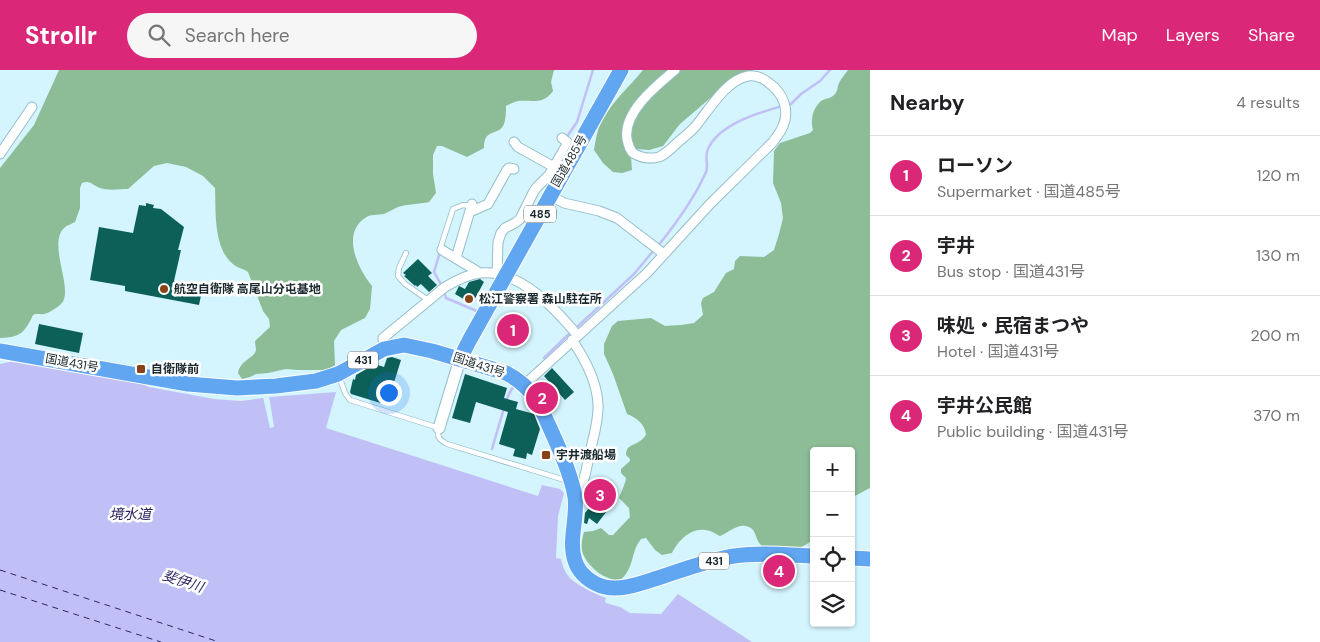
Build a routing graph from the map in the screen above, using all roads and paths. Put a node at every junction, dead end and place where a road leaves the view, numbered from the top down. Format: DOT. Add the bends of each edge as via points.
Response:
graph roads {
  1 [pos="622,70"];
  2 [pos="674,70"];
  3 [pos="32,107"];
  4 [pos="562,138"];
  5 [pos="514,142"];
  6 [pos="0,154"];
  7 [pos="554,167"];
  8 [pos="514,169"];
  9 [pos="534,191"];
  10 [pos="546,193"];
  11 [pos="555,198"];
  12 [pos="471,207"];
  13 [pos="441,249"];
  14 [pos="659,250"];
  15 [pos="406,253"];
  16 [pos="456,258"];
  17 [pos="480,273"];
  18 [pos="498,275"];
  19 [pos="429,301"];
  20 [pos="574,334"];
  21 [pos="384,349"];
  22 [pos="0,350"];
  23 [pos="460,359"];
  24 [pos="338,374"];
  25 [pos="524,384"];
  26 [pos="439,428"];
  27 [pos="573,490"];
  28 [pos="810,556"];
  29 [pos="855,558"];
  30 [pos="870,559"];
  1 -- 18 [label="highway, 国道485号 / 485"];
  2 -- 14 [label="street" via="654,87 630,119 626,130 633,153 651,158 671,149 693,129 724,90 746,76 756,76 770,83 782,96 784,125 773,142"];
  3 -- 6 [label="street"];
  4 -- 7 [label="street" via="567,142 566,146"];
  5 -- 7 [label="street"];
  7 -- 9 [label="street" via="550,176"];
  8 -- 12 [label="street" via="507,170 488,204"];
  9 -- 10 [label="street"];
  9 -- 18 [label="street" via="520,219 501,233"];
  11 -- 14 [label="street" via="621,220"];
  12 -- 13 [label="lane" via="463,205 453,209"];
  12 -- 16 [label="street"];
  13 -- 16 [label="street"];
  14 -- 20 [label="street" via="646,273"];
  15 -- 19 [label="lane" via="398,276"];
  16 -- 17 [label="street"];
  17 -- 18 [label="street"];
  17 -- 19 [label="street" via="445,287"];
  18 -- 20 [label="street" via="524,285 550,305"];
  18 -- 23 [label="highway, 国道485号 / 485"];
  19 -- 21 [label="street" via="383,338"];
  20 -- 25 [label="street"];
  20 -- 27 [label="street" via="590,372 598,405 586,470 579,492"];
  21 -- 23 [label="highway, 国道431号 / 431" via="417,347"];
  21 -- 24 [label="highway, 国道431号 / 431"];
  22 -- 24 [label="highway, 国道431号 / 431" via="188,384 237,388 316,381"];
  23 -- 25 [label="highway, 国道431号 / 431" via="506,373"];
  23 -- 26 [label="street"];
  24 -- 26 [label="lane" via="350,400"];
  25 -- 27 [label="highway, 国道431号 / 431" via="538,401"];
  26 -- 27 [label="lane" via="438,438 447,444"];
  27 -- 28 [label="highway, 国道431号 / 431" via="576,507 573,539 577,567 593,583 606,587 637,584 736,556"];
  29 -- 30 [label="highway"];
}
